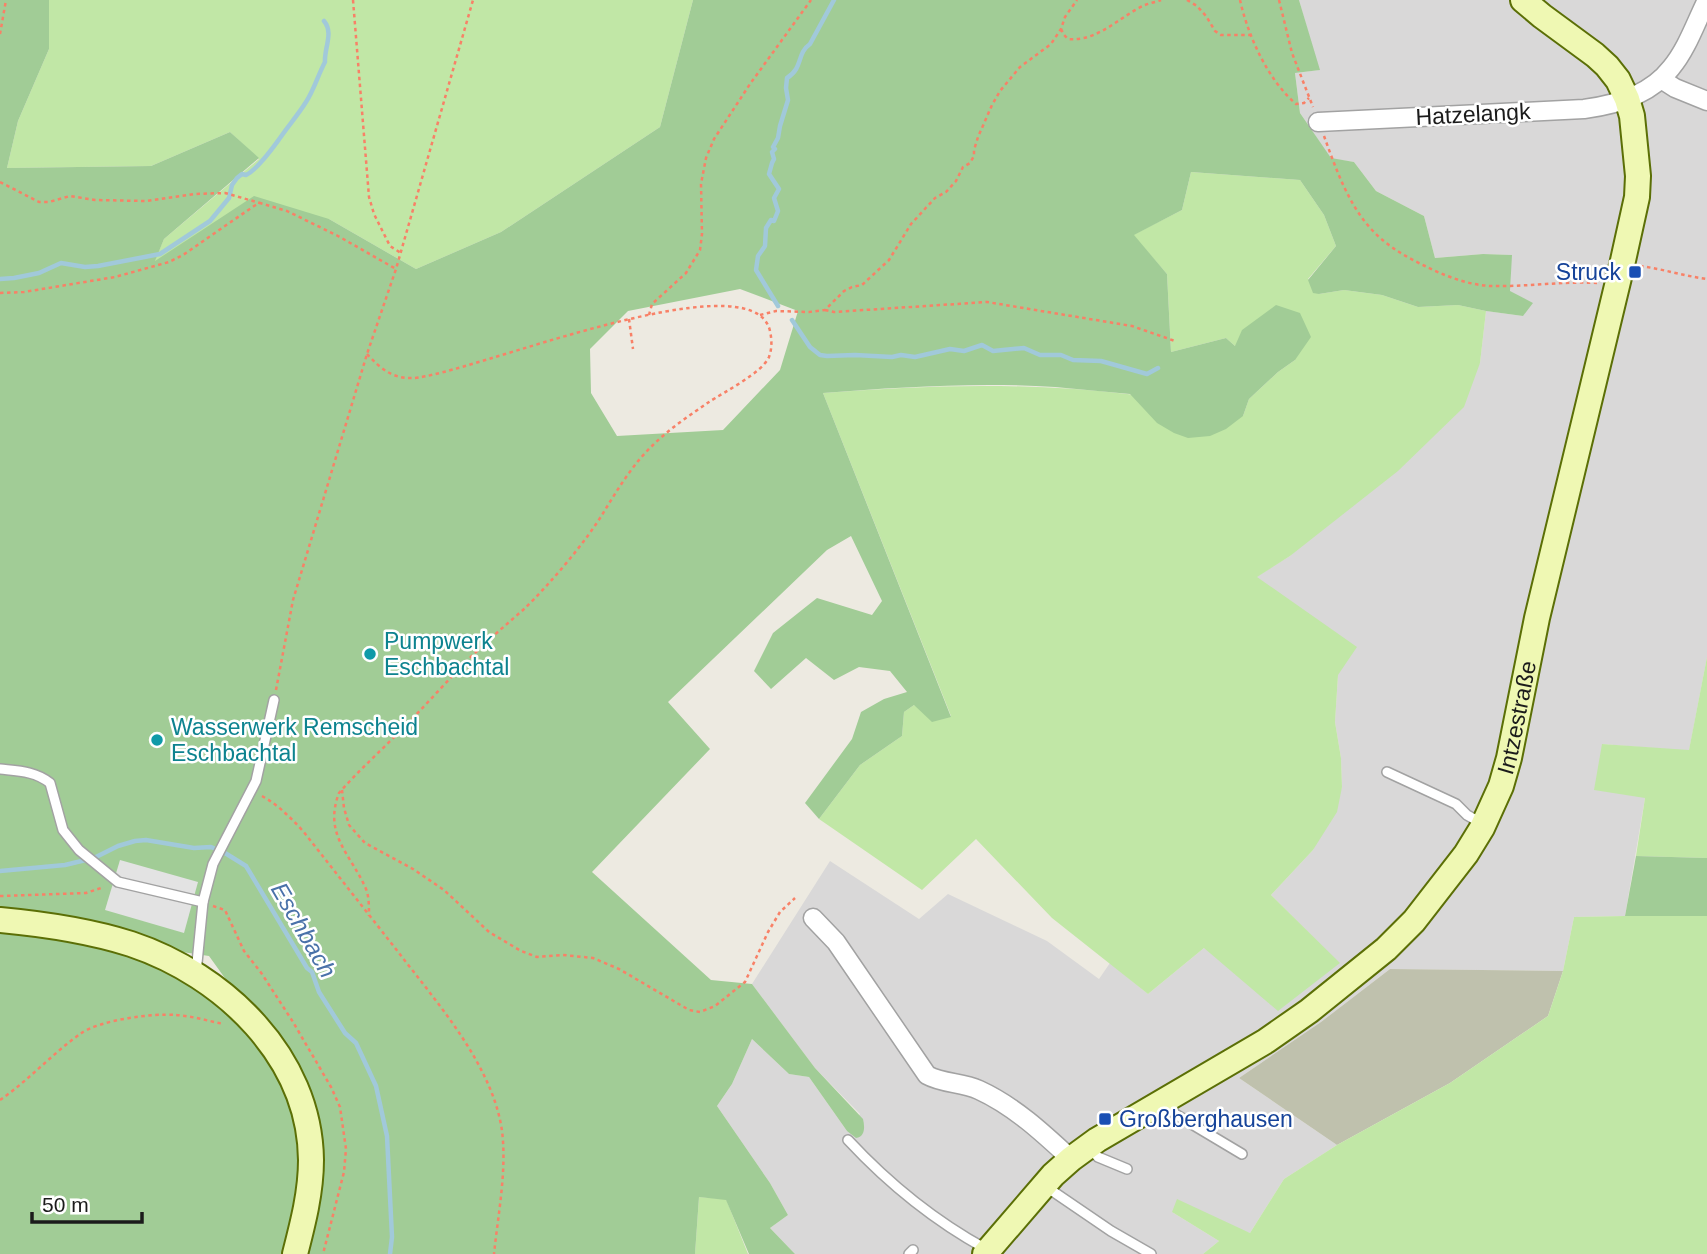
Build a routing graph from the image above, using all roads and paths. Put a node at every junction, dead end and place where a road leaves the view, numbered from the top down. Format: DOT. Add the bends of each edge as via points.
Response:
graph roads {
  1 [pos="6,0"];
  2 [pos="353,0"];
  3 [pos="473,0"];
  4 [pos="811,0"];
  5 [pos="1077,0"];
  6 [pos="1161,0"];
  7 [pos="1186,0"];
  8 [pos="1240,0"];
  9 [pos="1279,0"];
  10 [pos="1523,0"];
  11 [pos="1707,0"];
  12 [pos="1061,29"];
  13 [pos="0,34"];
  14 [pos="1250,34"];
  15 [pos="1661,79"];
  16 [pos="1309,98"];
  17 [pos="1627,99"];
  18 [pos="1707,101"];
  19 [pos="1318,122"];
  20 [pos="0,182"];
  21 [pos="260,203"];
  22 [pos="401,253"];
  23 [pos="396,269"];
  24 [pos="1620,276"];
  25 [pos="1707,279"];
  26 [pos="0,293"];
  27 [pos="825,310"];
  28 [pos="649,315"];
  29 [pos="760,315"];
  30 [pos="629,319"];
  31 [pos="1175,341"];
  32 [pos="633,349"];
  33 [pos="367,354"];
  34 [pos="274,700"];
  35 [pos="0,769"];
  36 [pos="1387,772"];
  37 [pos="342,790"];
  38 [pos="253,791"];
  39 [pos="1484,825"];
  40 [pos="118,882"];
  41 [pos="0,896"];
  42 [pos="795,898"];
  43 [pos="203,902"];
  44 [pos="369,916"];
  45 [pos="813,918"];
  46 [pos="0,920"];
  47 [pos="196,975"];
  48 [pos="230,1000"];
  49 [pos="0,1100"];
  50 [pos="1166,1100"];
  51 [pos="848,1140"];
  52 [pos="1080,1152"];
  53 [pos="1242,1154"];
  54 [pos="1128,1169"];
  55 [pos="1044,1185"];
  56 [pos="987,1252"];
  57 [pos="295,1254"];
  58 [pos="495,1254"];
  59 [pos="1151,1254"];
  1 -- 13 [label="path"];
  2 -- 22 [label="path" via="369,197 390,247"];
  3 -- 22 [label="path"];
  4 -- 28 [label="path" via="714,139 701,184 700,250 686,273 652,304"];
  5 -- 12 [label="path"];
  6 -- 12 [label="path" via="1087,38 1068,39"];
  7 -- 14 [label="path" via="1197,6 1221,35"];
  8 -- 14 [label="path"];
  9 -- 16 [label="path"];
  10 -- 17 [label="main road, Intzestraße" via="1607,66"];
  11 -- 15 [label="street" via="1678,59"];
  12 -- 27 [label="path" via="1000,91 974,156 951,187 911,224 889,260"];
  14 -- 16 [label="path" via="1283,94 1296,104"];
  15 -- 17 [label="street, Hatzelangk"];
  15 -- 18 [label="street"];
  16 -- 19 [label="path"];
  17 -- 19 [label="street, Hatzelangk" via="1584,109"];
  17 -- 24 [label="main road, Intzestraße" via="1638,176"];
  19 -- 24 [label="path" via="1338,174 1365,221 1416,262 1450,277 1489,286 1596,283"];
  20 -- 21 [label="path" via="38,202 69,196 146,201 225,193"];
  21 -- 23 [label="path" via="287,211"];
  21 -- 26 [label="path" via="169,262 115,277"];
  22 -- 23 [label="path"];
  23 -- 33 [label="path"];
  24 -- 25 [label="path" via="1656,268"];
  24 -- 39 [label="main road, Intzestraße" via="1536,618 1506,772"];
  27 -- 29 [label="path"];
  27 -- 31 [label="path" via="987,302 1132,326"];
  28 -- 29 [label="path" via="713,305"];
  28 -- 30 [label="path"];
  29 -- 37 [label="path" via="768,324 772,342 766,362 654,444 540,591"];
  30 -- 32 [label="path"];
  30 -- 33 [label="path" via="413,378 393,376"];
  33 -- 34 [label="path" via="293,600"];
  34 -- 38 [label="lane"];
  35 -- 40 [label="lane" via="32,773 50,783 63,830 79,850"];
  36 -- 39 [label="lane" via="1456,804"];
  37 -- 42 [label="path" via="349,825 365,843 444,890 489,932 537,957 593,958 689,1010 715,1006 746,982 768,932"];
  37 -- 44 [label="path" via="336,801 337,836 367,890"];
  38 -- 43 [label="lane" via="214,864"];
  38 -- 44 [label="path" via="289,815"];
  39 -- 50 [label="main road, Intzestraße" via="1436,894 1386,949 1266,1041"];
  40 -- 41 [label="path" via="86,893"];
  40 -- 43 [label="lane"];
  43 -- 47 [label="lane"];
  44 -- 58 [label="path" via="475,1056 494,1099 504,1155"];
  45 -- 52 [label="street" via="836,942 927,1075 982,1091"];
  46 -- 47 [label="main road" via="119,941 155,953"];
  47 -- 48 [label="main road"];
  48 -- 49 [label="path" via="228,1024 175,1015 121,1019 83,1032"];
  48 -- 57 [label="main road" via="275,1050 303,1106 310,1179"];
  50 -- 52 [label="main road, Intzestraße"];
  50 -- 53 [label="lane" via="1175,1114"];
  51 -- 56 [label="lane" via="915,1204"];
  52 -- 54 [label="lane"];
  52 -- 55 [label="main road, Intzestraße"];
  55 -- 56 [label="main road, Intzestraße"];
  55 -- 59 [label="lane"];
}
